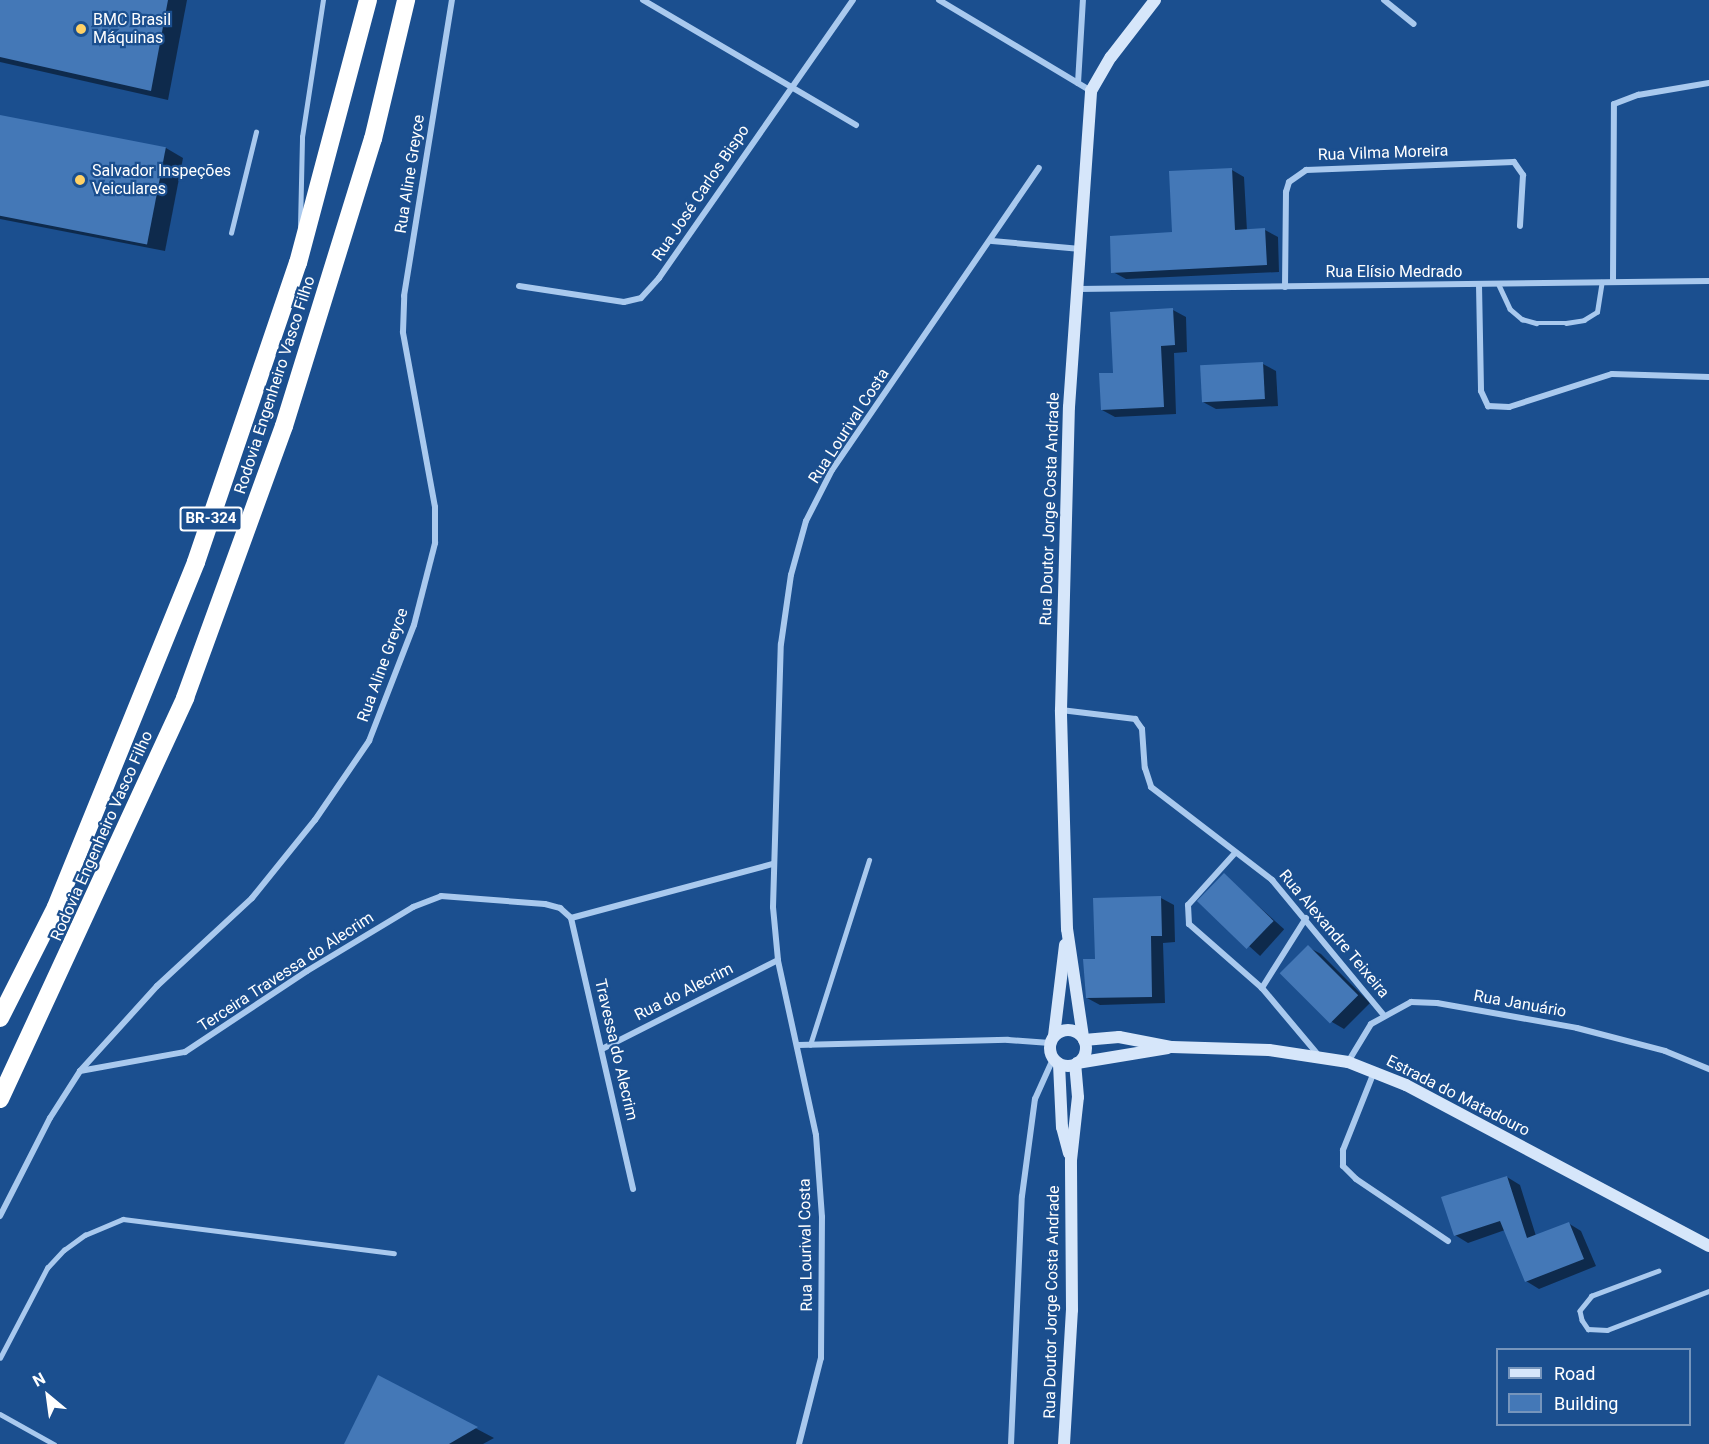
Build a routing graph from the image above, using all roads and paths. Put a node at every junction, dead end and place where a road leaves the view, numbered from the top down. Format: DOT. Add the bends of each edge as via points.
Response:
graph roads {
  1 [pos="323,0"];
  2 [pos="368,0"];
  3 [pos="406,0"];
  4 [pos="452,0"];
  5 [pos="643,0"];
  6 [pos="853,0"];
  7 [pos="939,0"];
  8 [pos="1083,0"];
  9 [pos="1155,0"];
  10 [pos="1384,0"];
  11 [pos="1414,24"];
  12 [pos="1078,83"];
  13 [pos="1709,83"];
  14 [pos="789,87"];
  15 [pos="1091,91"];
  16 [pos="856,125"];
  17 [pos="256,132"];
  18 [pos="1039,168"];
  19 [pos="1520,226"];
  20 [pos="231,233"];
  21 [pos="992,241"];
  22 [pos="1081,249"];
  23 [pos="298,263"];
  24 [pos="1709,281"];
  25 [pos="1602,282"];
  26 [pos="1613,282"];
  27 [pos="1479,285"];
  28 [pos="1499,285"];
  29 [pos="519,286"];
  30 [pos="1286,286"];
  31 [pos="1078,289"];
  32 [pos="1709,377"];
  33 [pos="1061,710"];
  34 [pos="1235,853"];
  35 [pos="869,860"];
  36 [pos="772,864"];
  37 [pos="571,918"];
  38 [pos="1306,918"];
  39 [pos="1067,929"];
  40 [pos="778,960"];
  41 [pos="1262,988"];
  42 [pos="1383,1014"];
  43 [pos="0,1018"];
  44 [pos="1052,1039"];
  45 [pos="1083,1039"];
  46 [pos="798,1045"];
  47 [pos="810,1045"];
  48 [pos="1172,1047"];
  49 [pos="602,1049"];
  50 [pos="1319,1056"];
  51 [pos="1056,1061"];
  52 [pos="1348,1062"];
  53 [pos="1076,1064"];
  54 [pos="1709,1069"];
  55 [pos="80,1071"];
  56 [pos="1374,1072"];
  57 [pos="0,1099"];
  58 [pos="1071,1160"];
  59 [pos="633,1189"];
  60 [pos="0,1216"];
  61 [pos="1448,1241"];
  62 [pos="1709,1246"];
  63 [pos="394,1253"];
  64 [pos="1659,1271"];
  65 [pos="1709,1291"];
  66 [pos="0,1358"];
  67 [pos="0,1414"];
  68 [pos="54,1444"];
  69 [pos="799,1444"];
  70 [pos="1011,1444"];
  71 [pos="1064,1444"];
  1 -- 23 [label="lane, Rodovia Engenheiro Vasco Filho" via="302,137"];
  2 -- 23 [label="highway, Rodovia Engenheiro Vasco Filho / BR-324"];
  3 -- 57 [label="highway, Rodovia Engenheiro Vasco Filho / BR-324" via="373,139 284,426 186,698"];
  4 -- 55 [label="street, Rua Aline Greyce" via="404,296 403,332 435,507 435,543 414,625 369,741 315,820 252,898 157,986"];
  5 -- 14 [label="street"];
  6 -- 14 [label="street, Rua José Carlos Bispo"];
  7 -- 12 [label="street"];
  8 -- 12 [label="street"];
  9 -- 15 [label="main road" via="1111,57"];
  10 -- 11 [label="street"];
  12 -- 15 [label="street"];
  13 -- 26 [label="street" via="1638,95 1614,104"];
  14 -- 16 [label="street"];
  14 -- 29 [label="street, Rua José Carlos Bispo" via="659,278 641,298 624,302"];
  15 -- 22 [label="main road, Rua Doutor Jorge Costa Andrade"];
  17 -- 20 [label="lane"];
  18 -- 21 [label="street, Rua Lourival Costa"];
  19 -- 30 [label="street, Rua Vilma Moreira" via="1523,175 1514,162 1317,168 1296,175 1286,192"];
  21 -- 22 [label="street"];
  21 -- 36 [label="street, Rua Lourival Costa" via="832,470 806,521 790,575 781,644"];
  22 -- 31 [label="main road, Rua Doutor Jorge Costa Andrade"];
  23 -- 43 [label="highway, Rodovia Engenheiro Vasco Filho / BR-324" via="196,562 56,907"];
  24 -- 26 [label="street, Rua Elísio Medrado"];
  25 -- 26 [label="street, Rua Elísio Medrado"];
  25 -- 28 [label="street, Rua Elísio Medrado"];
  25 -- 28 [label="lane" via="1597,312 1584,320 1566,323 1522,319 1510,309"];
  27 -- 28 [label="street, Rua Elísio Medrado"];
  27 -- 30 [label="street, Rua Elísio Medrado"];
  27 -- 32 [label="street" via="1481,391 1488,406 1499,408 1612,374"];
  30 -- 31 [label="street, Rua Elísio Medrado"];
  31 -- 33 [label="main road, Rua Doutor Jorge Costa Andrade" via="1069,407"];
  33 -- 34 [label="street, Rua Alexandre Teixeira" via="1135,719 1144,736 1145,768 1151,787"];
  33 -- 39 [label="main road, Rua Doutor Jorge Costa Andrade"];
  34 -- 38 [label="street, Rua Alexandre Teixeira" via="1272,880"];
  34 -- 41 [label="street" via="1188,906 1189,924"];
  35 -- 47 [label="lane"];
  36 -- 37 [label="street"];
  36 -- 40 [label="street, Rua Lourival Costa"];
  37 -- 49 [label="street, Travessa do Alecrim"];
  37 -- 55 [label="street, Terceira Travessa do Alecrim" via="560,908 545,904 441,896 413,906 185,1052"];
  38 -- 41 [label="street"];
  38 -- 42 [label="street, Rua Alexandre Teixeira"];
  39 -- 44 [label="main road, Rua Doutor Jorge Costa Andrade"];
  39 -- 45 [label="main road, Rua Doutor Jorge Costa Andrade"];
  40 -- 46 [label="street, Rua Lourival Costa"];
  40 -- 49 [label="street, Rua do Alecrim"];
  41 -- 50 [label="street"];
  42 -- 52 [label="street, Rua Januário" via="1371,1024"];
  42 -- 54 [label="street, Rua Januário" via="1411,1002 1437,1003 1621,1038"];
  44 -- 45 [label="main road" via="1069,1029"];
  44 -- 47 [label="street"];
  44 -- 51 [label="main road"];
  45 -- 48 [label="main road, Estrada do Matadouro" via="1119,1037"];
  45 -- 53 [label="main road" via="1086,1053"];
  46 -- 47 [label="street"];
  46 -- 69 [label="street, Rua Lourival Costa" via="816,1135 822,1217 821,1358"];
  48 -- 50 [label="main road, Estrada do Matadouro"];
  48 -- 53 [label="main road, Estrada do Matadouro"];
  49 -- 59 [label="street, Travessa do Alecrim"];
  50 -- 52 [label="main road, Estrada do Matadouro"];
  51 -- 53 [label="main road"];
  51 -- 58 [label="main road, Rua Doutor Jorge Costa Andrade" via="1062,1127"];
  51 -- 70 [label="street" via="1035,1099 1022,1196"];
  52 -- 56 [label="main road, Estrada do Matadouro"];
  53 -- 58 [label="main road, Rua Doutor Jorge Costa Andrade" via="1078,1097"];
  55 -- 60 [label="street, Rua Aline Greyce" via="50,1118"];
  56 -- 61 [label="street" via="1343,1150 1343,1166 1356,1179"];
  56 -- 62 [label="main road, Estrada do Matadouro" via="1406,1084"];
  58 -- 71 [label="main road, Rua Doutor Jorge Costa Andrade" via="1072,1310"];
  63 -- 66 [label="lane" via="123,1219 85,1235 47,1268"];
  64 -- 65 [label="lane" via="1592,1296 1580,1311 1588,1329 1607,1330"];
  67 -- 68 [label="lane"];
}
